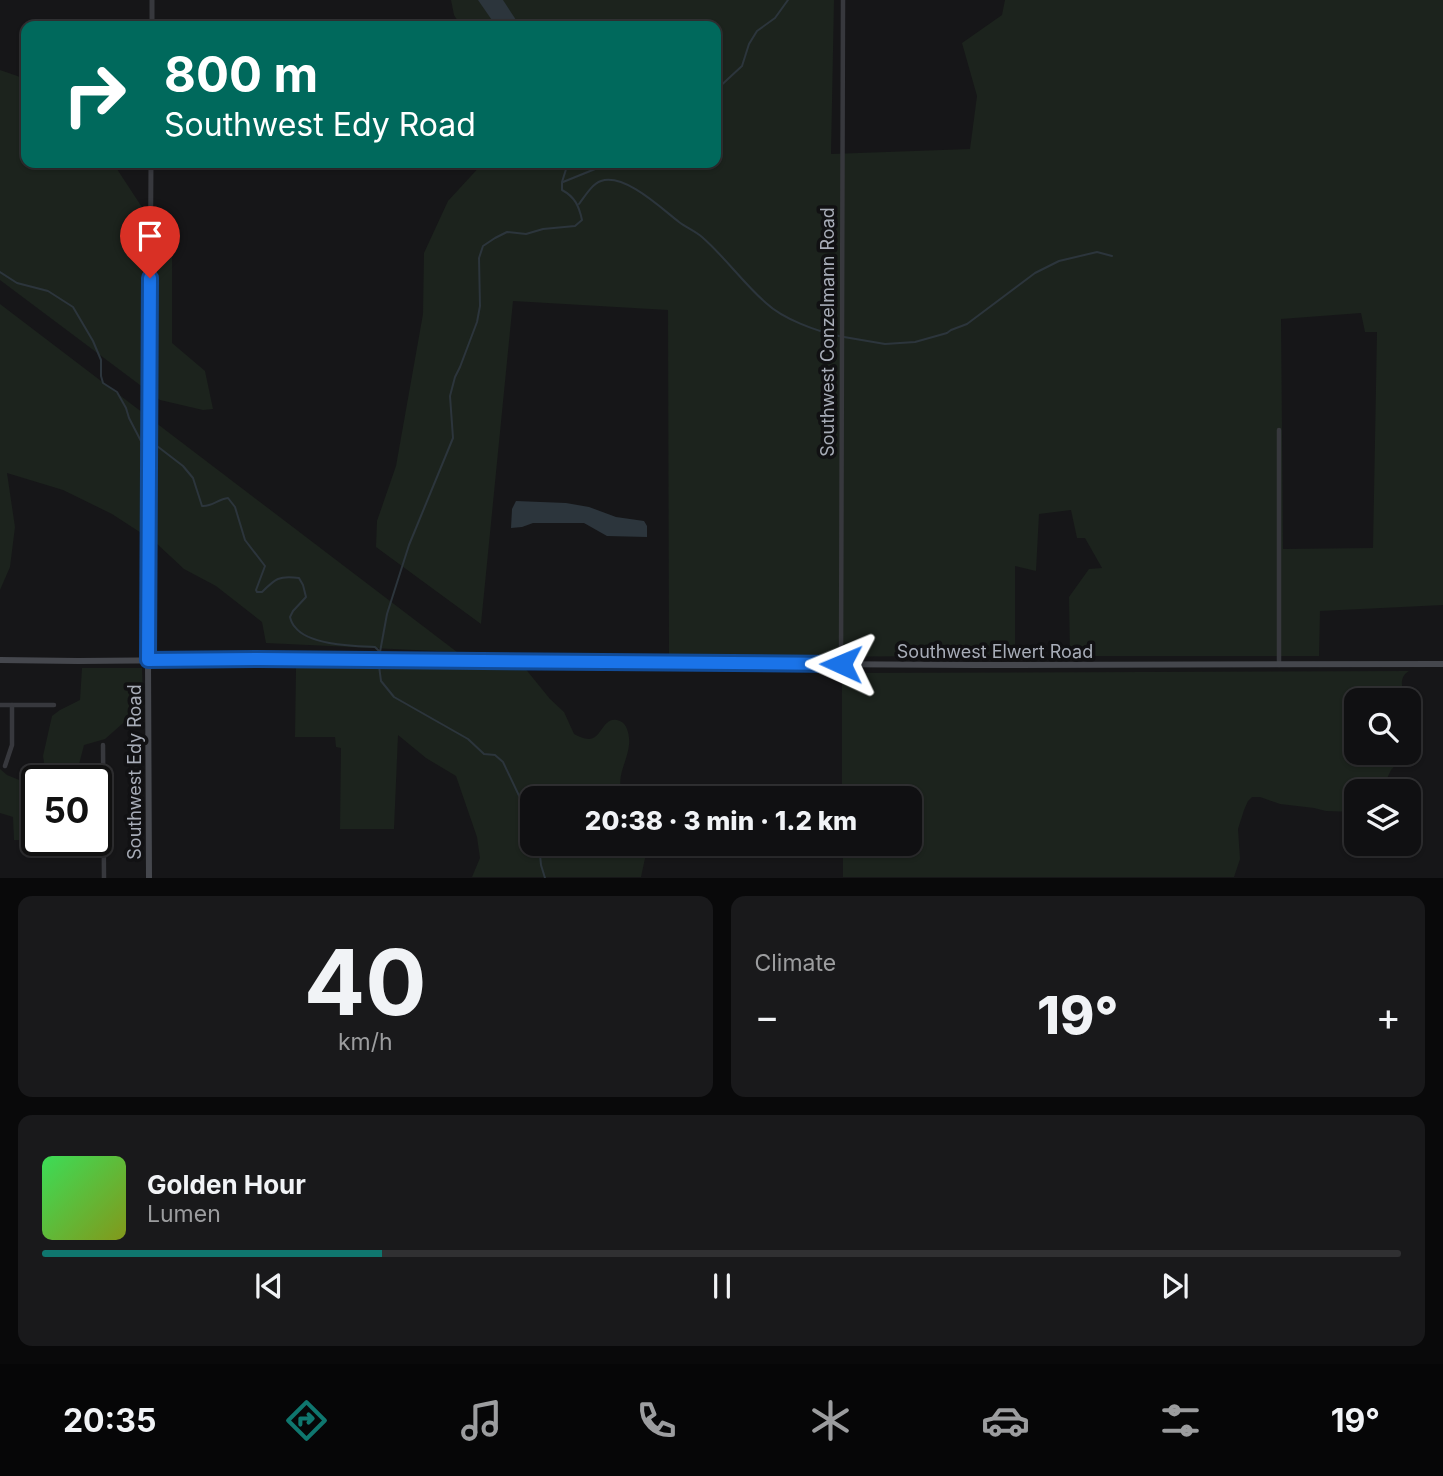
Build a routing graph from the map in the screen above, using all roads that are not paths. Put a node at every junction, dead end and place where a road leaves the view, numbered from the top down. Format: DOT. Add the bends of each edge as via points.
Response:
graph roads {
  1 [pos="152,0"];
  2 [pos="843,0"];
  3 [pos="152,21"];
  4 [pos="151,168"];
  5 [pos="1279,429"];
  6 [pos="0,660"];
  7 [pos="148,660"];
  8 [pos="841,664"];
  9 [pos="1443,664"];
  10 [pos="1279,665"];
  11 [pos="0,705"];
  12 [pos="12,705"];
  13 [pos="54,705"];
  14 [pos="103,745"];
  15 [pos="5,766"];
  16 [pos="104,877"];
  17 [pos="149,877"];
  1 -- 3 [label="street"];
  2 -- 8 [label="street, Southwest Conzelmann Road"];
  4 -- 7 [label="street, Southwest Edy Road"];
  5 -- 10 [label="street"];
  6 -- 7 [label="main road, Southwest Elwert Road"];
  7 -- 8 [label="main road, Southwest Elwert Road"];
  7 -- 17 [label="main road, Southwest Edy Road"];
  8 -- 10 [label="main road, Southwest Elwert Road"];
  9 -- 10 [label="main road, Southwest Elwert Road"];
  11 -- 12 [label="street"];
  12 -- 13 [label="street"];
  12 -- 15 [label="street" via="12,745"];
  14 -- 16 [label="street"];
}
